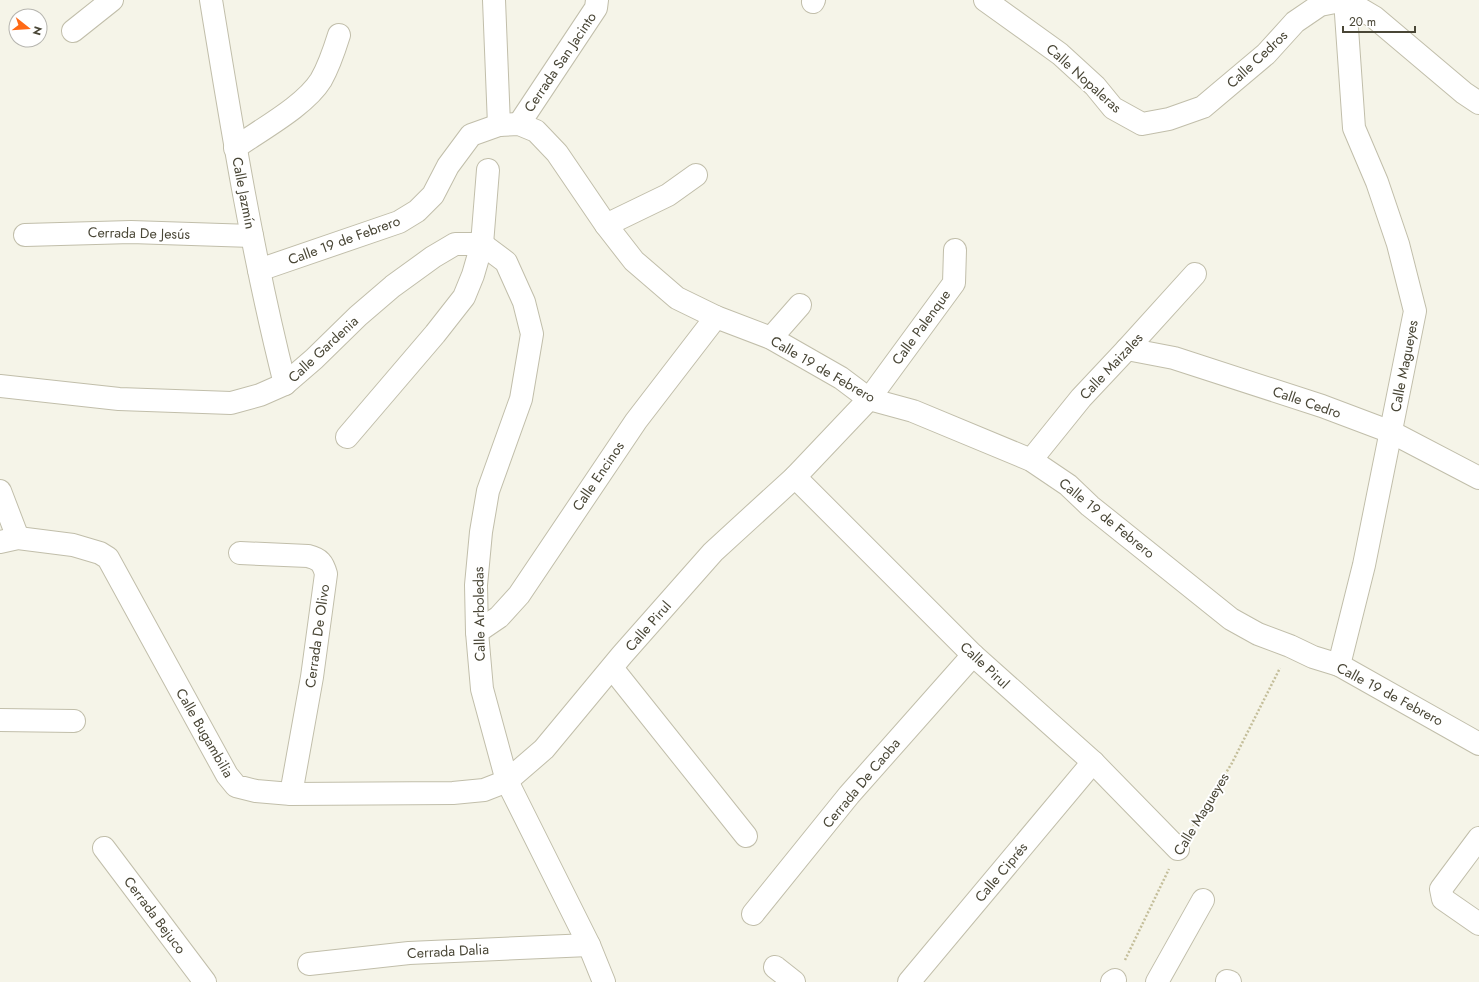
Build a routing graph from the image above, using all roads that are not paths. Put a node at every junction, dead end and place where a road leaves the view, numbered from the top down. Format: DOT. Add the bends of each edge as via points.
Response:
graph roads {
  1 [pos="112,0"];
  2 [pos="211,0"];
  3 [pos="494,0"];
  4 [pos="597,0"];
  5 [pos="985,0"];
  6 [pos="1345,0"];
  7 [pos="73,31"];
  8 [pos="339,35"];
  9 [pos="1479,103"];
  10 [pos="1169,119"];
  11 [pos="509,124"];
  12 [pos="235,148"];
  13 [pos="488,170"];
  14 [pos="696,175"];
  15 [pos="606,225"];
  16 [pos="25,235"];
  17 [pos="252,236"];
  18 [pos="482,244"];
  19 [pos="955,250"];
  20 [pos="259,270"];
  21 [pos="1194,274"];
  22 [pos="800,305"];
  23 [pos="716,317"];
  24 [pos="771,338"];
  25 [pos="1127,349"];
  26 [pos="284,384"];
  27 [pos="0,386"];
  28 [pos="869,399"];
  29 [pos="1391,432"];
  30 [pos="347,437"];
  31 [pos="1031,460"];
  32 [pos="796,477"];
  33 [pos="1479,478"];
  34 [pos="0,491"];
  35 [pos="9,540"];
  36 [pos="240,553"];
  37 [pos="477,632"];
  38 [pos="973,655"];
  39 [pos="1339,665"];
  40 [pos="612,668"];
  41 [pos="0,720"];
  42 [pos="74,721"];
  43 [pos="1479,744"];
  44 [pos="1093,762"];
  45 [pos="507,781"];
  46 [pos="292,794"];
  47 [pos="746,836"];
  48 [pos="1479,838"];
  49 [pos="104,848"];
  50 [pos="1178,849"];
  51 [pos="1203,900"];
  52 [pos="753,914"];
  53 [pos="1479,924"];
  54 [pos="589,945"];
  55 [pos="309,964"];
  56 [pos="775,967"];
  57 [pos="205,982"];
  58 [pos="604,982"];
  59 [pos="794,982"];
  60 [pos="909,982"];
  61 [pos="1157,982"];
  1 -- 7 [label="street"];
  2 -- 12 [label="street, Calle Jazmín"];
  3 -- 11 [label="street"];
  4 -- 11 [label="street, Cerrada San Jacinto" via="596,8"];
  5 -- 10 [label="street, Calle Nopaleras" via="1060,54 1113,108 1142,124"];
  6 -- 9 [label="street" via="1374,17 1464,94"];
  6 -- 10 [label="street, Calle Cedros" via="1320,5 1295,22 1266,54 1203,107"];
  6 -- 29 [label="street, Calle Magueyes" via="1354,128 1377,182 1398,244 1416,311"];
  8 -- 12 [label="street" via="331,60 320,81 304,100"];
  11 -- 15 [label="street, Calle 19 de Febrero" via="536,131 557,153"];
  11 -- 20 [label="street, Calle 19 de Febrero" via="471,135 448,166 433,195 417,211 399,222"];
  12 -- 17 [label="street, Calle Jazmín"];
  13 -- 18 [label="street"];
  14 -- 15 [label="street" via="668,195"];
  15 -- 23 [label="street, Calle 19 de Febrero" via="634,261 655,281 676,298"];
  16 -- 17 [label="street, Cerrada De Jesús" via="131,232"];
  17 -- 20 [label="street, Calle Jazmín"];
  18 -- 26 [label="street, Calle Gardenia" via="455,244 427,261 369,306"];
  18 -- 30 [label="street" via="474,275 464,297"];
  18 -- 37 [label="street, Calle Arboledas" via="506,262 524,302 532,334 521,399 488,491 476,586"];
  19 -- 28 [label="street, Calle Palenque" via="954,283"];
  20 -- 26 [label="street, Calle Jazmín"];
  21 -- 25 [label="street, Calle Maizales"];
  22 -- 24 [label="street"];
  23 -- 24 [label="street, Calle 19 de Febrero"];
  23 -- 37 [label="street, Calle Encinos" via="636,421 519,595 499,617"];
  24 -- 28 [label="street, Calle 19 de Febrero" via="841,378"];
  25 -- 29 [label="street, Calle Cedro" via="1174,358 1322,406"];
  25 -- 31 [label="street, Calle Maizales" via="1081,398"];
  26 -- 27 [label="street, Calle Gardenia" via="260,395 231,403 119,399"];
  28 -- 31 [label="street, Calle 19 de Febrero" via="913,411"];
  28 -- 32 [label="street, Calle Pirul"];
  29 -- 33 [label="street, Calle Cedro"];
  29 -- 39 [label="street, Calle Magueyes" via="1364,565"];
  31 -- 39 [label="street, Calle 19 de Febrero" via="1068,485 1090,506 1231,619 1258,634"];
  32 -- 38 [label="street, Calle Pirul"];
  32 -- 40 [label="street, Calle Pirul" via="714,552"];
  34 -- 35 [label="street"];
  35 -- 46 [label="street, Calle Bugambilia" via="74,545 108,558 227,775 236,786 256,791"];
  36 -- 46 [label="street, Cerrada De Olivo" via="316,558 323,562 326,574"];
  37 -- 45 [label="street, Calle Arboledas" via="482,690"];
  38 -- 44 [label="street, Calle Pirul"];
  38 -- 52 [label="street, Cerrada De Caoba" via="849,795"];
  39 -- 43 [label="street, Calle 19 de Febrero"];
  40 -- 45 [label="street, Calle Pirul" via="544,749"];
  40 -- 47 [label="street"];
  41 -- 42 [label="street"];
  44 -- 50 [label="street, Calle Pirul"];
  44 -- 60 [label="street, Calle Ciprés"];
  45 -- 46 [label="street, Calle Bugambilia" via="484,790 453,794"];
  45 -- 54 [label="street, Calle Arboledas"];
  48 -- 53 [label="street" via="1441,889 1443,899"];
  49 -- 57 [label="street, Cerrada Bejuco"];
  51 -- 61 [label="street"];
  54 -- 55 [label="street, Cerrada Dalia" via="409,953"];
  54 -- 58 [label="street, Calle Arboledas"];
  56 -- 59 [label="street"];
}
